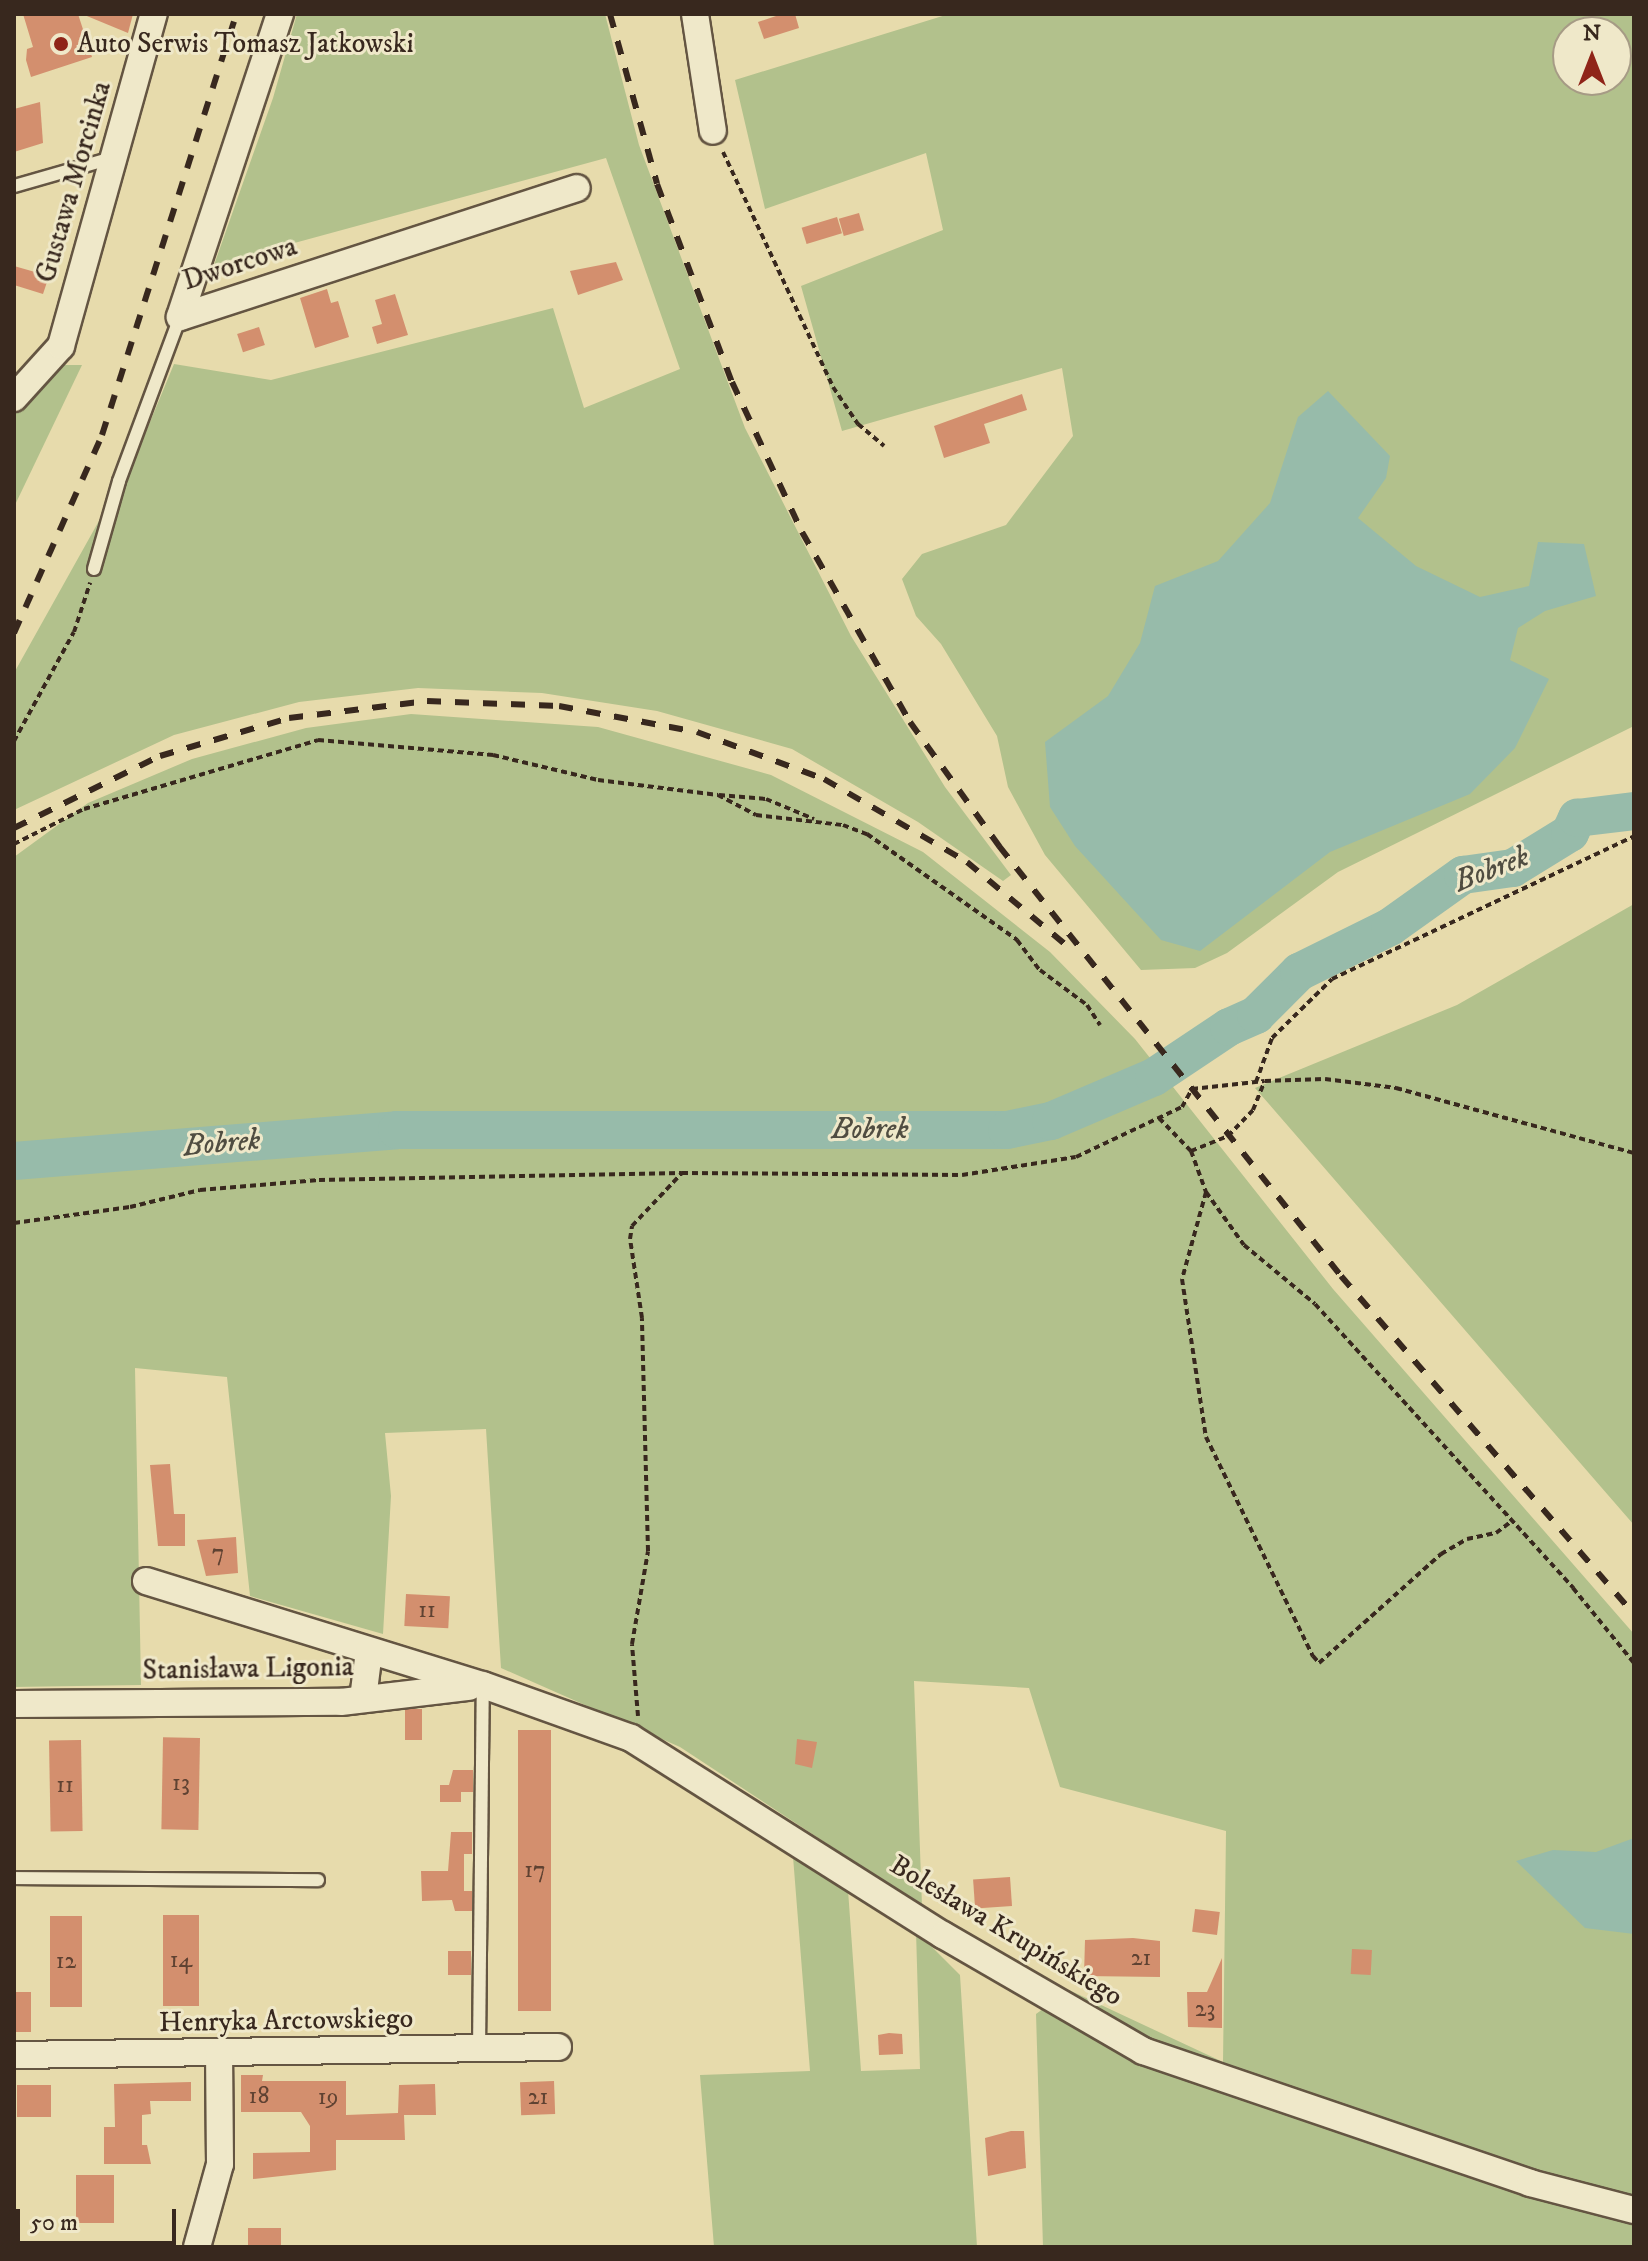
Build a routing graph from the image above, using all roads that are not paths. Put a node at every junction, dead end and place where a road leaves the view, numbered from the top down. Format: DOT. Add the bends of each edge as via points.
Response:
graph roads {
  1 [pos="154,14"];
  2 [pos="280,14"];
  3 [pos="695,14"];
  4 [pos="713,131"];
  5 [pos="115,157"];
  6 [pos="14,186"];
  7 [pos="577,188"];
  8 [pos="180,317"];
  9 [pos="14,398"];
  10 [pos="94,569"];
  11 [pos="146,1581"];
  12 [pos="369,1651"];
  13 [pos="483,1685"];
  14 [pos="363,1699"];
  15 [pos="14,1704"];
  16 [pos="14,1878"];
  17 [pos="318,1880"];
  18 [pos="558,2047"];
  19 [pos="479,2050"];
  20 [pos="14,2055"];
  21 [pos="219,2056"];
  22 [pos="1634,2210"];
  23 [pos="197,2247"];
  1 -- 5 [label="street, Gustawa Morcinka"];
  2 -- 8 [label="street, Dworcowa"];
  3 -- 4 [label="street"];
  5 -- 6 [label="lane"];
  5 -- 9 [label="street, Gustawa Morcinka" via="61,346"];
  7 -- 8 [label="street, Dworcowa"];
  8 -- 10 [label="lane" via="119,481"];
  11 -- 12 [label="street, Bolesława Krupińskiego"];
  12 -- 13 [label="street, Bolesława Krupińskiego"];
  12 -- 14 [label="street"];
  13 -- 14 [label="street, Stanisława Ligonia"];
  13 -- 19 [label="lane"];
  13 -- 22 [label="street, Bolesława Krupińskiego" via="631,1738 943,1935 1143,2051 1530,2183"];
  14 -- 15 [label="street, Stanisława Ligonia"];
  16 -- 17 [label="lane"];
  18 -- 19 [label="street, Henryka Arctowskiego"];
  19 -- 21 [label="street, Henryka Arctowskiego"];
  20 -- 21 [label="street, Henryka Arctowskiego"];
  21 -- 23 [label="street" via="220,2164"];
}
